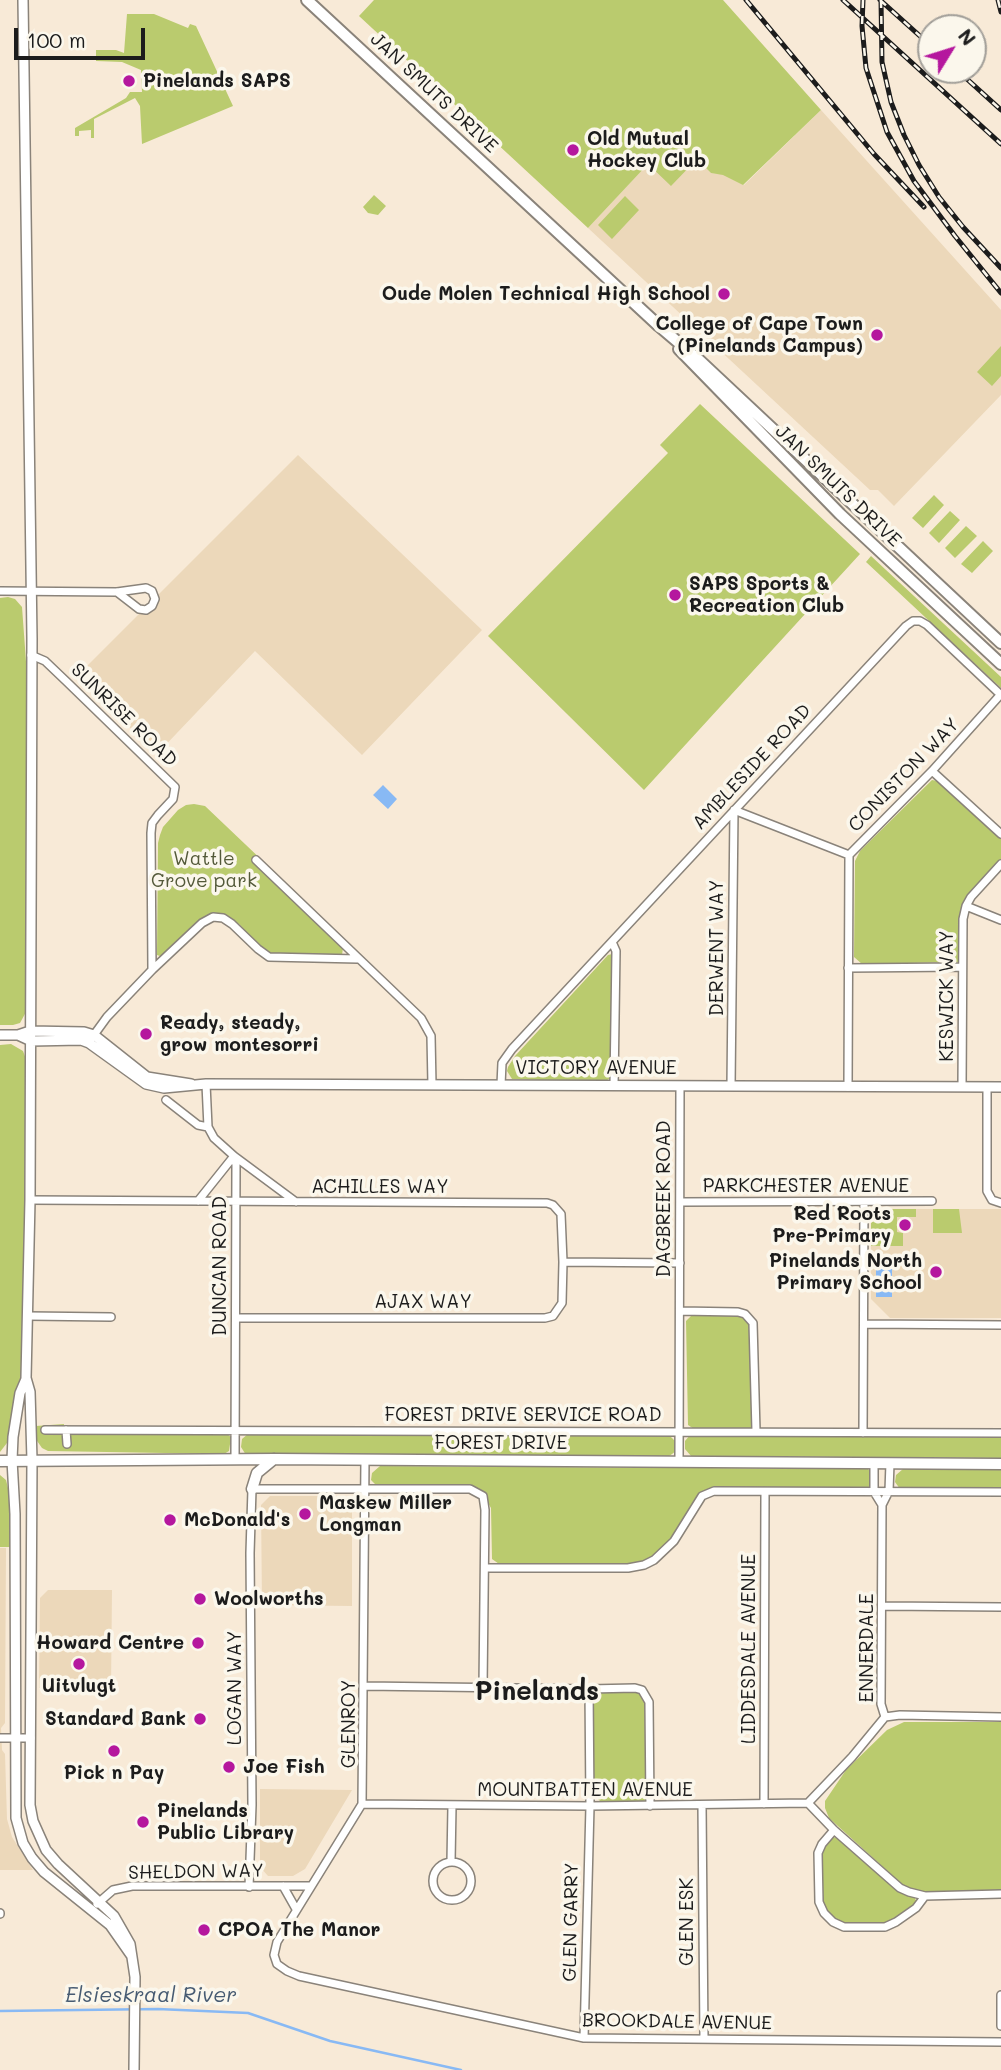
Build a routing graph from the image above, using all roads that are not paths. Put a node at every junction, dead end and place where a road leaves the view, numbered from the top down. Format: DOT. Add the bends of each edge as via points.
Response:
graph roads {
  1 [pos="23,0"];
  2 [pos="307,0"];
  3 [pos="659,326"];
  4 [pos="0,591"];
  5 [pos="31,591"];
  6 [pos="117,592"];
  7 [pos="1001,643"];
  8 [pos="32,655"];
  9 [pos="1001,664"];
  10 [pos="1001,694"];
  11 [pos="932,771"];
  12 [pos="734,810"];
  13 [pos="1001,834"];
  14 [pos="849,855"];
  15 [pos="256,860"];
  16 [pos="1001,864"];
  17 [pos="966,906"];
  18 [pos="1001,920"];
  19 [pos="612,942"];
  20 [pos="358,959"];
  21 [pos="962,967"];
  22 [pos="848,968"];
  23 [pos="152,970"];
  24 [pos="0,1035"];
  25 [pos="30,1036"];
  26 [pos="92,1039"];
  27 [pos="206,1084"];
  28 [pos="432,1085"];
  29 [pos="501,1085"];
  30 [pos="614,1086"];
  31 [pos="680,1086"];
  32 [pos="732,1086"];
  33 [pos="848,1087"];
  34 [pos="962,1087"];
  35 [pos="987,1087"];
  36 [pos="1001,1087"];
  37 [pos="166,1100"];
  38 [pos="208,1127"];
  39 [pos="234,1156"];
  40 [pos="30,1200"];
  41 [pos="198,1201"];
  42 [pos="236,1201"];
  43 [pos="932,1201"];
  44 [pos="297,1202"];
  45 [pos="680,1202"];
  46 [pos="864,1203"];
  47 [pos="1001,1203"];
  48 [pos="563,1262"];
  49 [pos="680,1263"];
  50 [pos="680,1311"];
  51 [pos="28,1316"];
  52 [pos="111,1317"];
  53 [pos="236,1318"];
  54 [pos="865,1324"];
  55 [pos="1001,1325"];
  56 [pos="26,1378"];
  57 [pos="235,1429"];
  58 [pos="45,1430"];
  59 [pos="66,1430"];
  60 [pos="678,1432"];
  61 [pos="755,1432"];
  62 [pos="863,1433"];
  63 [pos="1001,1433"];
  64 [pos="67,1444"];
  65 [pos="234,1459"];
  66 [pos="275,1459"];
  67 [pos="365,1459"];
  68 [pos="12,1460"];
  69 [pos="32,1460"];
  70 [pos="0,1461"];
  71 [pos="679,1461"];
  72 [pos="874,1463"];
  73 [pos="890,1463"];
  74 [pos="1001,1464"];
  75 [pos="365,1488"];
  76 [pos="253,1489"];
  77 [pos="889,1491"];
  78 [pos="874,1492"];
  79 [pos="1001,1492"];
  80 [pos="765,1493"];
  81 [pos="882,1505"];
  82 [pos="485,1568"];
  83 [pos="882,1606"];
  84 [pos="1001,1607"];
  85 [pos="365,1686"];
  86 [pos="483,1687"];
  87 [pos="589,1689"];
  88 [pos="886,1717"];
  89 [pos="1001,1717"];
  90 [pos="0,1738"];
  91 [pos="14,1738"];
  92 [pos="31,1738"];
  93 [pos="808,1803"];
  94 [pos="362,1804"];
  95 [pos="764,1804"];
  96 [pos="702,1805"];
  97 [pos="452,1806"];
  98 [pos="590,1806"];
  99 [pos="650,1806"];
  100 [pos="834,1830"];
  101 [pos="451,1862"];
  102 [pos="283,1886"];
  103 [pos="310,1886"];
  104 [pos="250,1887"];
  105 [pos="1001,1894"];
  106 [pos="925,1896"];
  107 [pos="100,1901"];
  108 [pos="296,1909"];
  109 [pos="92,1910"];
  110 [pos="131,1955"];
  111 [pos="1001,1995"];
  112 [pos="1001,2026"];
  113 [pos="584,2038"];
  114 [pos="704,2039"];
  115 [pos="1001,2042"];
  116 [pos="134,2070"];
  1 -- 5 [label="street"];
  2 -- 3 [label="main road, JAN SMUTS DRIVE"];
  3 -- 7 [label="main road, JAN SMUTS DRIVE"];
  3 -- 9 [label="main road, JAN SMUTS DRIVE" via="695,369 822,496"];
  4 -- 5 [label="street"];
  5 -- 6 [label="street"];
  5 -- 8 [label="street"];
  6 -- 6 [label="street" via="146,588 155,599 152,607 139,609"];
  8 -- 23 [label="street, SUNRISE ROAD" via="68,682 174,787 173,799 152,824"];
  8 -- 25 [label="street"];
  10 -- 11 [label="street, CONISTON WAY"];
  10 -- 12 [label="street, AMBLESIDE ROAD" via="920,621 913,621"];
  11 -- 13 [label="street"];
  11 -- 14 [label="street, CONISTON WAY"];
  12 -- 14 [label="street"];
  12 -- 19 [label="street, AMBLESIDE ROAD"];
  12 -- 32 [label="street, DERWENT WAY"];
  14 -- 22 [label="street, CONISTON WAY"];
  15 -- 20 [label="street"];
  16 -- 17 [label="street, KESWICK WAY"];
  17 -- 18 [label="street, KESWICK WAY"];
  17 -- 21 [label="street, KESWICK WAY"];
  19 -- 29 [label="street, AMBLESIDE ROAD" via="506,1056"];
  19 -- 30 [label="street" via="616,951"];
  20 -- 23 [label="street" via="269,957 232,924 213,917"];
  20 -- 28 [label="street" via="428,1027"];
  21 -- 22 [label="street"];
  21 -- 34 [label="street, KESWICK WAY"];
  22 -- 33 [label="street, CONISTON WAY"];
  23 -- 26 [label="street"];
  24 -- 25 [label="street"];
  25 -- 26 [label="street, VICTORY AVENUE" via="71,1031"];
  25 -- 40 [label="street"];
  26 -- 27 [label="street, VICTORY AVENUE" via="146,1084 164,1088"];
  27 -- 28 [label="street, VICTORY AVENUE"];
  27 -- 38 [label="street"];
  28 -- 29 [label="street, VICTORY AVENUE"];
  29 -- 30 [label="street, VICTORY AVENUE"];
  30 -- 31 [label="street, VICTORY AVENUE"];
  31 -- 32 [label="street, VICTORY AVENUE"];
  31 -- 45 [label="street, DAGBREEK ROAD"];
  32 -- 33 [label="street, VICTORY AVENUE"];
  33 -- 34 [label="street, VICTORY AVENUE"];
  34 -- 35 [label="street, VICTORY AVENUE"];
  35 -- 36 [label="street, VICTORY AVENUE"];
  35 -- 47 [label="street" via="986,1191"];
  37 -- 38 [label="street" via="198,1125"];
  38 -- 39 [label="street"];
  39 -- 41 [label="street"];
  39 -- 42 [label="street, DUNCAN ROAD"];
  39 -- 44 [label="street"];
  40 -- 41 [label="street, ACHILLES WAY"];
  40 -- 51 [label="street"];
  41 -- 42 [label="street, ACHILLES WAY"];
  42 -- 44 [label="street, ACHILLES WAY"];
  42 -- 53 [label="street, DUNCAN ROAD"];
  43 -- 46 [label="street, PARKCHESTER AVENUE"];
  44 -- 48 [label="street, ACHILLES WAY" via="547,1203 561,1214"];
  45 -- 46 [label="street, PARKCHESTER AVENUE"];
  45 -- 49 [label="street, DAGBREEK ROAD"];
  46 -- 54 [label="street"];
  48 -- 49 [label="street"];
  48 -- 53 [label="street, AJAX WAY" via="562,1303 553,1316 545,1318"];
  49 -- 50 [label="street, DAGBREEK ROAD"];
  50 -- 60 [label="street, DAGBREEK ROAD"];
  50 -- 61 [label="street" via="738,1312 753,1323"];
  51 -- 52 [label="street"];
  51 -- 56 [label="street"];
  53 -- 57 [label="street, DUNCAN ROAD"];
  54 -- 55 [label="street"];
  54 -- 62 [label="street"];
  56 -- 68 [label="street"];
  56 -- 69 [label="street"];
  57 -- 59 [label="street, FOREST DRIVE SERVICE ROAD"];
  57 -- 60 [label="street, FOREST DRIVE SERVICE ROAD"];
  57 -- 65 [label="street, DUNCAN ROAD"];
  58 -- 59 [label="street, FOREST DRIVE SERVICE ROAD"];
  59 -- 64 [label="street"];
  60 -- 61 [label="street, FOREST DRIVE SERVICE ROAD"];
  60 -- 71 [label="street, DAGBREEK ROAD"];
  61 -- 62 [label="street, FOREST DRIVE SERVICE ROAD"];
  62 -- 63 [label="street, FOREST DRIVE SERVICE ROAD"];
  65 -- 66 [label="main road, FOREST DRIVE"];
  65 -- 69 [label="main road, FOREST DRIVE"];
  66 -- 67 [label="main road, FOREST DRIVE"];
  66 -- 76 [label="main road" via="257,1473"];
  67 -- 71 [label="main road, FOREST DRIVE"];
  67 -- 75 [label="street, GLENROY"];
  68 -- 69 [label="main road, FOREST DRIVE"];
  68 -- 70 [label="main road, FOREST DRIVE"];
  68 -- 91 [label="street"];
  69 -- 92 [label="street"];
  71 -- 72 [label="main road, FOREST DRIVE"];
  72 -- 73 [label="main road, FOREST DRIVE"];
  72 -- 78 [label="street"];
  73 -- 74 [label="main road, FOREST DRIVE"];
  73 -- 77 [label="street, ENNERDALE"];
  75 -- 76 [label="street"];
  75 -- 82 [label="street" via="470,1489 482,1496"];
  75 -- 85 [label="street, GLENROY"];
  76 -- 104 [label="street, LOGAN WAY"];
  77 -- 78 [label="street"];
  77 -- 79 [label="street"];
  77 -- 81 [label="street, ENNERDALE"];
  78 -- 80 [label="street"];
  78 -- 81 [label="street"];
  80 -- 82 [label="street" via="714,1491 702,1496 674,1541 645,1565"];
  80 -- 95 [label="street, LIDDESDALE AVENUE"];
  81 -- 83 [label="street, ENNERDALE"];
  82 -- 86 [label="street"];
  83 -- 84 [label="street"];
  83 -- 88 [label="street, ENNERDALE" via="881,1704"];
  85 -- 86 [label="street"];
  85 -- 94 [label="street, GLENROY"];
  86 -- 87 [label="street"];
  87 -- 98 [label="street, GLEN GARRY"];
  87 -- 99 [label="street" via="635,1688 647,1695"];
  88 -- 89 [label="street"];
  88 -- 93 [label="street, ENNERDALE"];
  90 -- 91 [label="street"];
  91 -- 92 [label="street"];
  91 -- 109 [label="street" via="16,1818 23,1843 44,1872"];
  92 -- 107 [label="street" via="30,1805 38,1836 58,1864"];
  93 -- 95 [label="street, MOUNTBATTEN AVENUE"];
  93 -- 100 [label="street"];
  94 -- 97 [label="street, MOUNTBATTEN AVENUE"];
  94 -- 103 [label="street"];
  95 -- 96 [label="street, MOUNTBATTEN AVENUE"];
  96 -- 99 [label="street, MOUNTBATTEN AVENUE"];
  96 -- 114 [label="street, GLEN ESK"];
  97 -- 98 [label="street, MOUNTBATTEN AVENUE"];
  97 -- 101 [label="street"];
  98 -- 99 [label="street, MOUNTBATTEN AVENUE"];
  98 -- 113 [label="street, GLEN GARRY"];
  100 -- 106 [label="street" via="900,1888"];
  100 -- 106 [label="street" via="818,1853 819,1902 833,1922 844,1927 885,1927 916,1908"];
  101 -- 101 [label="street" via="465,1867 471,1880 466,1894 452,1900 441,1896 433,1884 437,1869"];
  102 -- 103 [label="street, SHELDON WAY"];
  102 -- 104 [label="street, SHELDON WAY"];
  102 -- 108 [label="street"];
  103 -- 108 [label="street"];
  104 -- 107 [label="street, SHELDON WAY" via="132,1886 113,1891"];
  105 -- 106 [label="street"];
  107 -- 109 [label="street, SHELDON WAY"];
  107 -- 110 [label="street" via="126,1935"];
  108 -- 113 [label="street, BROOKDALE AVENUE" via="274,1955 287,1971"];
  109 -- 110 [label="street" via="110,1925"];
  110 -- 116 [label="street"];
  111 -- 112 [label="street"];
  113 -- 114 [label="street, BROOKDALE AVENUE"];
  114 -- 115 [label="street, BROOKDALE AVENUE"];
}
